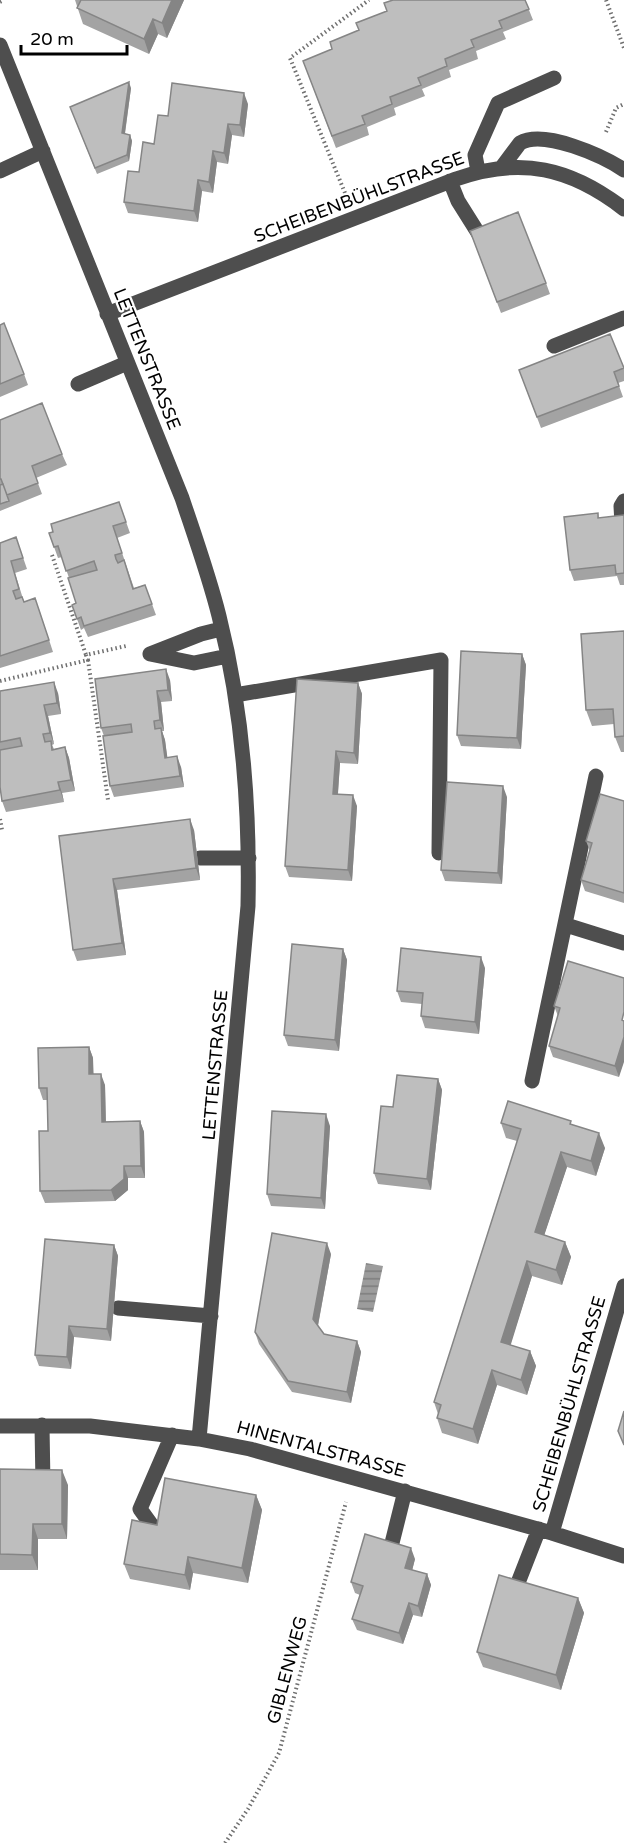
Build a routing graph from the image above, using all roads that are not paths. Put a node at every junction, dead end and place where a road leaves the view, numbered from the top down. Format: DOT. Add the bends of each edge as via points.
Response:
graph roads {
  1 [pos="0,45"];
  2 [pos="554,78"];
  3 [pos="42,151"];
  4 [pos="502,167"];
  5 [pos="624,170"];
  6 [pos="0,171"];
  7 [pos="478,171"];
  8 [pos="450,181"];
  9 [pos="624,209"];
  10 [pos="480,236"];
  11 [pos="107,314"];
  12 [pos="624,318"];
  13 [pos="554,346"];
  14 [pos="127,363"];
  15 [pos="78,384"];
  16 [pos="624,501"];
  17 [pos="622,524"];
  18 [pos="221,628"];
  19 [pos="228,656"];
  20 [pos="235,695"];
  21 [pos="596,776"];
  22 [pos="439,853"];
  23 [pos="200,858"];
  24 [pos="249,858"];
  25 [pos="566,925"];
  26 [pos="624,943"];
  27 [pos="532,1081"];
  28 [pos="624,1286"];
  29 [pos="118,1308"];
  30 [pos="211,1316"];
  31 [pos="42,1425"];
  32 [pos="0,1426"];
  33 [pos="171,1435"];
  34 [pos="199,1439"];
  35 [pos="43,1485"];
  36 [pos="405,1491"];
  37 [pos="153,1527"];
  38 [pos="545,1531"];
  39 [pos="391,1546"];
  40 [pos="624,1556"];
  41 [pos="514,1593"];
  1 -- 3 [label="street, LETTENSTRASSE"];
  2 -- 7 [label="street" via="498,104 475,155"];
  3 -- 6 [label="street"];
  3 -- 11 [label="street, LETTENSTRASSE"];
  4 -- 5 [label="street" via="517,146 528,140 562,143"];
  4 -- 7 [label="street, SCHEIBENBÜHLSTRASSE"];
  4 -- 9 [label="street, SCHEIBENBÜHLSTRASSE" via="532,167 562,174 596,189"];
  7 -- 8 [label="street, SCHEIBENBÜHLSTRASSE"];
  8 -- 10 [label="street"];
  8 -- 11 [label="street, SCHEIBENBÜHLSTRASSE"];
  11 -- 14 [label="street, LETTENSTRASSE"];
  12 -- 13 [label="street"];
  14 -- 15 [label="street"];
  14 -- 18 [label="street, LETTENSTRASSE" via="188,518"];
  16 -- 17 [label="street"];
  18 -- 19 [label="street, LETTENSTRASSE"];
  18 -- 19 [label="street" via="150,654 194,663"];
  19 -- 20 [label="street, LETTENSTRASSE"];
  20 -- 22 [label="street" via="441,660"];
  20 -- 24 [label="street, LETTENSTRASSE" via="246,780"];
  21 -- 25 [label="street"];
  23 -- 24 [label="street"];
  24 -- 30 [label="street, LETTENSTRASSE" via="245,950"];
  25 -- 26 [label="street"];
  25 -- 27 [label="street"];
  28 -- 38 [label="street, SCHEIBENBÜHLSTRASSE"];
  29 -- 30 [label="street"];
  30 -- 34 [label="street, LETTENSTRASSE"];
  31 -- 32 [label="street, HINENTALSTRASSE"];
  31 -- 33 [label="street, HINENTALSTRASSE"];
  31 -- 35 [label="street"];
  33 -- 34 [label="street, HINENTALSTRASSE"];
  33 -- 37 [label="street" via="140,1509"];
  34 -- 36 [label="street, HINENTALSTRASSE"];
  36 -- 38 [label="street, HINENTALSTRASSE"];
  36 -- 39 [label="street"];
  38 -- 40 [label="street, HINENTALSTRASSE"];
  38 -- 41 [label="street, SCHEIBENBÜHLSTRASSE"];
}
